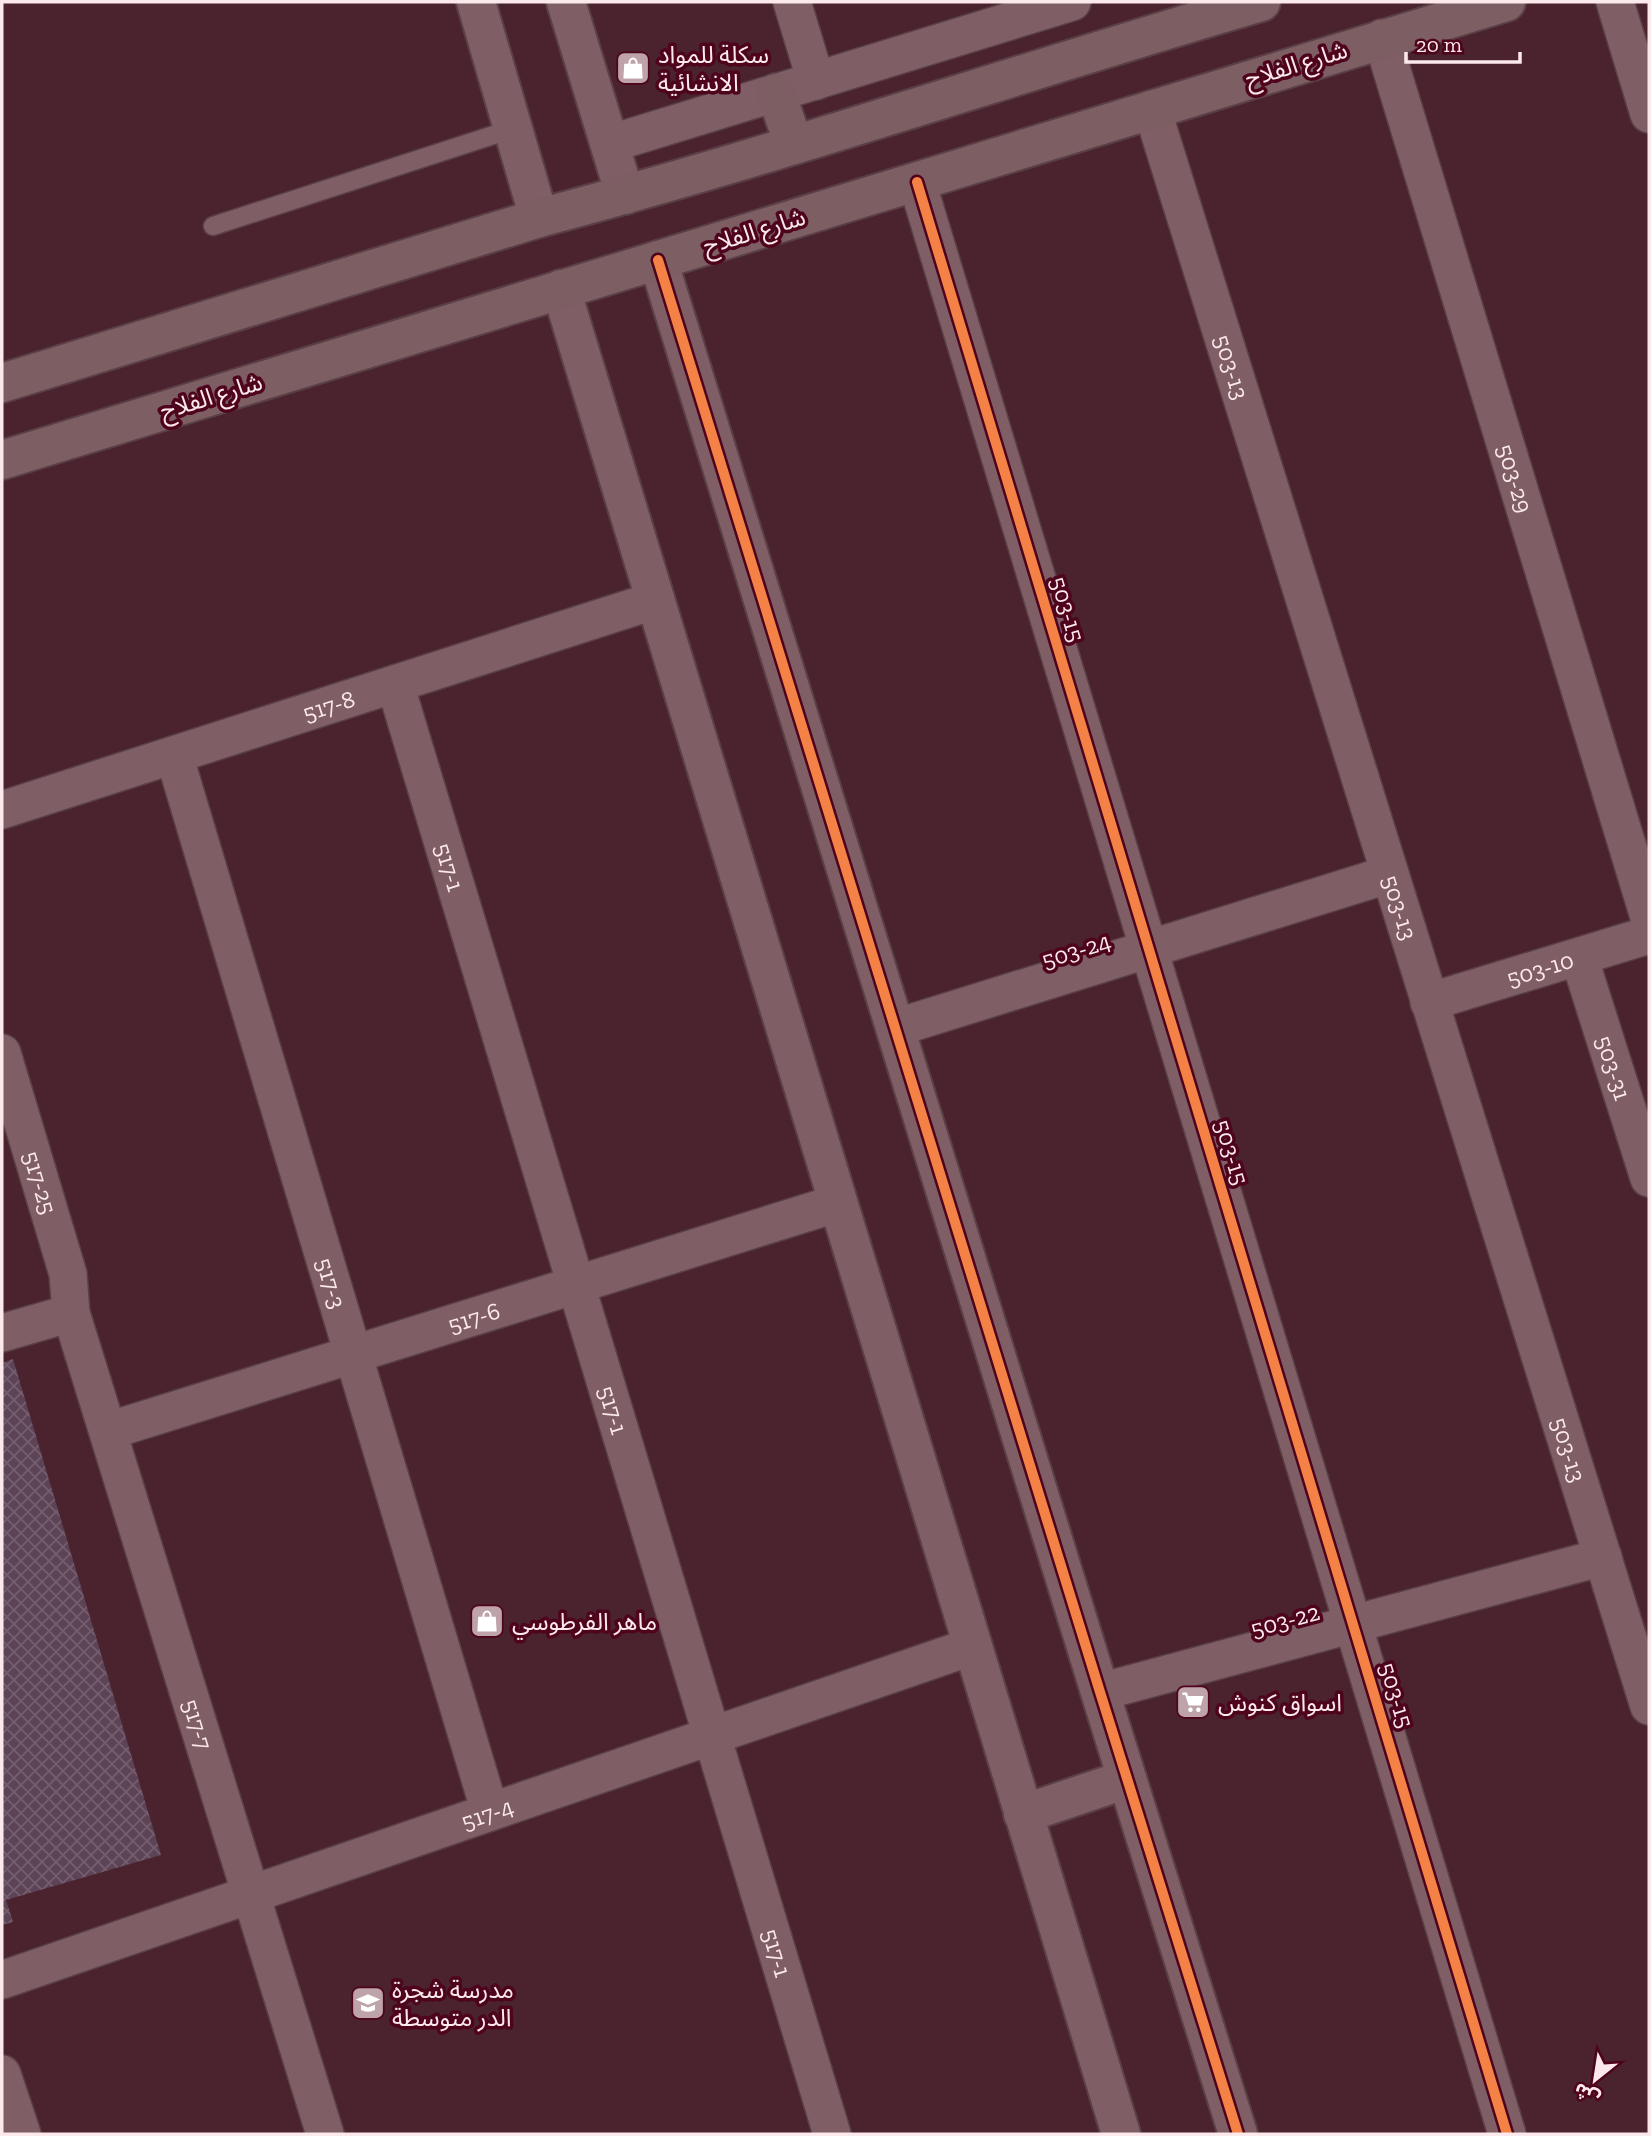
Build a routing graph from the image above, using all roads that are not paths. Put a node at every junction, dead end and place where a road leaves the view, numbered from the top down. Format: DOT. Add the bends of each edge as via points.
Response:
graph roads {
  1 [pos="476,2"];
  2 [pos="566,2"];
  3 [pos="792,2"];
  4 [pos="1072,2"];
  5 [pos="1261,2"];
  6 [pos="1506,2"];
  7 [pos="1615,2"];
  8 [pos="981,15"];
  9 [pos="1382,38"];
  10 [pos="816,81"];
  11 [pos="776,93"];
  12 [pos="1152,109"];
  13 [pos="1649,114"];
  14 [pos="512,129"];
  15 [pos="609,144"];
  16 [pos="794,145"];
  17 [pos="917,182"];
  18 [pos="625,195"];
  19 [pos="539,218"];
  20 [pos="212,226"];
  21 [pos="658,260"];
  22 [pos="561,289"];
  23 [pos="2,383"];
  24 [pos="2,460"];
  25 [pos="656,600"];
  26 [pos="395,684"];
  27 [pos="174,755"];
  28 [pos="2,810"];
  29 [pos="1390,874"];
  30 [pos="1649,918"];
  31 [pos="1649,935"];
  32 [pos="1149,949"];
  33 [pos="1579,957"];
  34 [pos="1429,1002"];
  35 [pos="895,1028"];
  36 [pos="2,1053"];
  37 [pos="1649,1178"];
  38 [pos="838,1203"];
  39 [pos="576,1285"];
  40 [pos="71,1312"];
  41 [pos="2,1333"];
  42 [pos="353,1355"];
  43 [pos="108,1431"];
  44 [pos="1603,1557"];
  45 [pos="1353,1624"];
  46 [pos="972,1646"];
  47 [pos="1100,1692"];
  48 [pos="1649,1706"];
  49 [pos="712,1736"];
  50 [pos="1127,1779"];
  51 [pos="490,1812"];
  52 [pos="1023,1814"];
  53 [pos="251,1894"];
  54 [pos="2,1980"];
  55 [pos="2,2074"];
  56 [pos="22,2134"];
  57 [pos="325,2134"];
  58 [pos="832,2134"];
  59 [pos="1121,2134"];
  60 [pos="1238,2134"];
  61 [pos="1507,2134"];
  1 -- 14 [label="street"];
  2 -- 15 [label="street"];
  3 -- 10 [label="street"];
  4 -- 8 [label="street"];
  5 -- 16 [label="main road"];
  6 -- 9 [label="main road, شارع الفلاح"];
  7 -- 13 [label="street"];
  8 -- 10 [label="street"];
  9 -- 12 [label="main road, شارع الفلاح"];
  9 -- 30 [label="street, 503-29"];
  10 -- 11 [label="street"];
  11 -- 15 [label="street"];
  11 -- 16 [label="main road"];
  12 -- 17 [label="main road, شارع الفلاح"];
  12 -- 29 [label="street, 503-13"];
  14 -- 19 [label="street"];
  14 -- 20 [label="lane"];
  15 -- 18 [label="street"];
  16 -- 18 [label="main road"];
  17 -- 21 [label="main road, شارع الفلاح"];
  17 -- 32 [label="street, 503-15"];
  18 -- 19 [label="main road"];
  19 -- 23 [label="main road"];
  21 -- 22 [label="main road, شارع الفلاح"];
  21 -- 35 [label="street"];
  22 -- 24 [label="main road, شارع الفلاح"];
  22 -- 25 [label="street"];
  25 -- 26 [label="street, 517-8"];
  25 -- 38 [label="street"];
  26 -- 27 [label="street, 517-8"];
  26 -- 39 [label="street, 517-1"];
  27 -- 28 [label="street, 517-8"];
  27 -- 42 [label="street, 517-3"];
  29 -- 32 [label="street, 503-24"];
  29 -- 34 [label="street, 503-13"];
  31 -- 33 [label="street, 503-10"];
  32 -- 35 [label="street, 503-24"];
  32 -- 45 [label="street, 503-15"];
  33 -- 34 [label="street, 503-10"];
  33 -- 37 [label="street, 503-31"];
  34 -- 44 [label="street, 503-13"];
  35 -- 47 [label="street"];
  36 -- 40 [label="street, 517-25" via="68,1274"];
  38 -- 39 [label="street, 517-6"];
  38 -- 46 [label="street"];
  39 -- 42 [label="street, 517-6"];
  39 -- 49 [label="street, 517-1"];
  40 -- 41 [label="street"];
  40 -- 43 [label="street, 517-7"];
  42 -- 43 [label="street, 517-6"];
  42 -- 51 [label="street, 517-3"];
  43 -- 53 [label="street, 517-7"];
  44 -- 45 [label="street, 503-22"];
  44 -- 48 [label="street, 503-13"];
  45 -- 47 [label="street, 503-22"];
  45 -- 61 [label="street, 503-15"];
  46 -- 49 [label="street, 517-4"];
  46 -- 52 [label="street"];
  47 -- 50 [label="street"];
  49 -- 51 [label="street, 517-4"];
  49 -- 58 [label="street, 517-1"];
  50 -- 52 [label="street"];
  50 -- 60 [label="street"];
  51 -- 53 [label="street, 517-4"];
  52 -- 59 [label="street"];
  53 -- 54 [label="street, 517-4"];
  53 -- 57 [label="street, 517-7"];
  55 -- 56 [label="street"];
}
